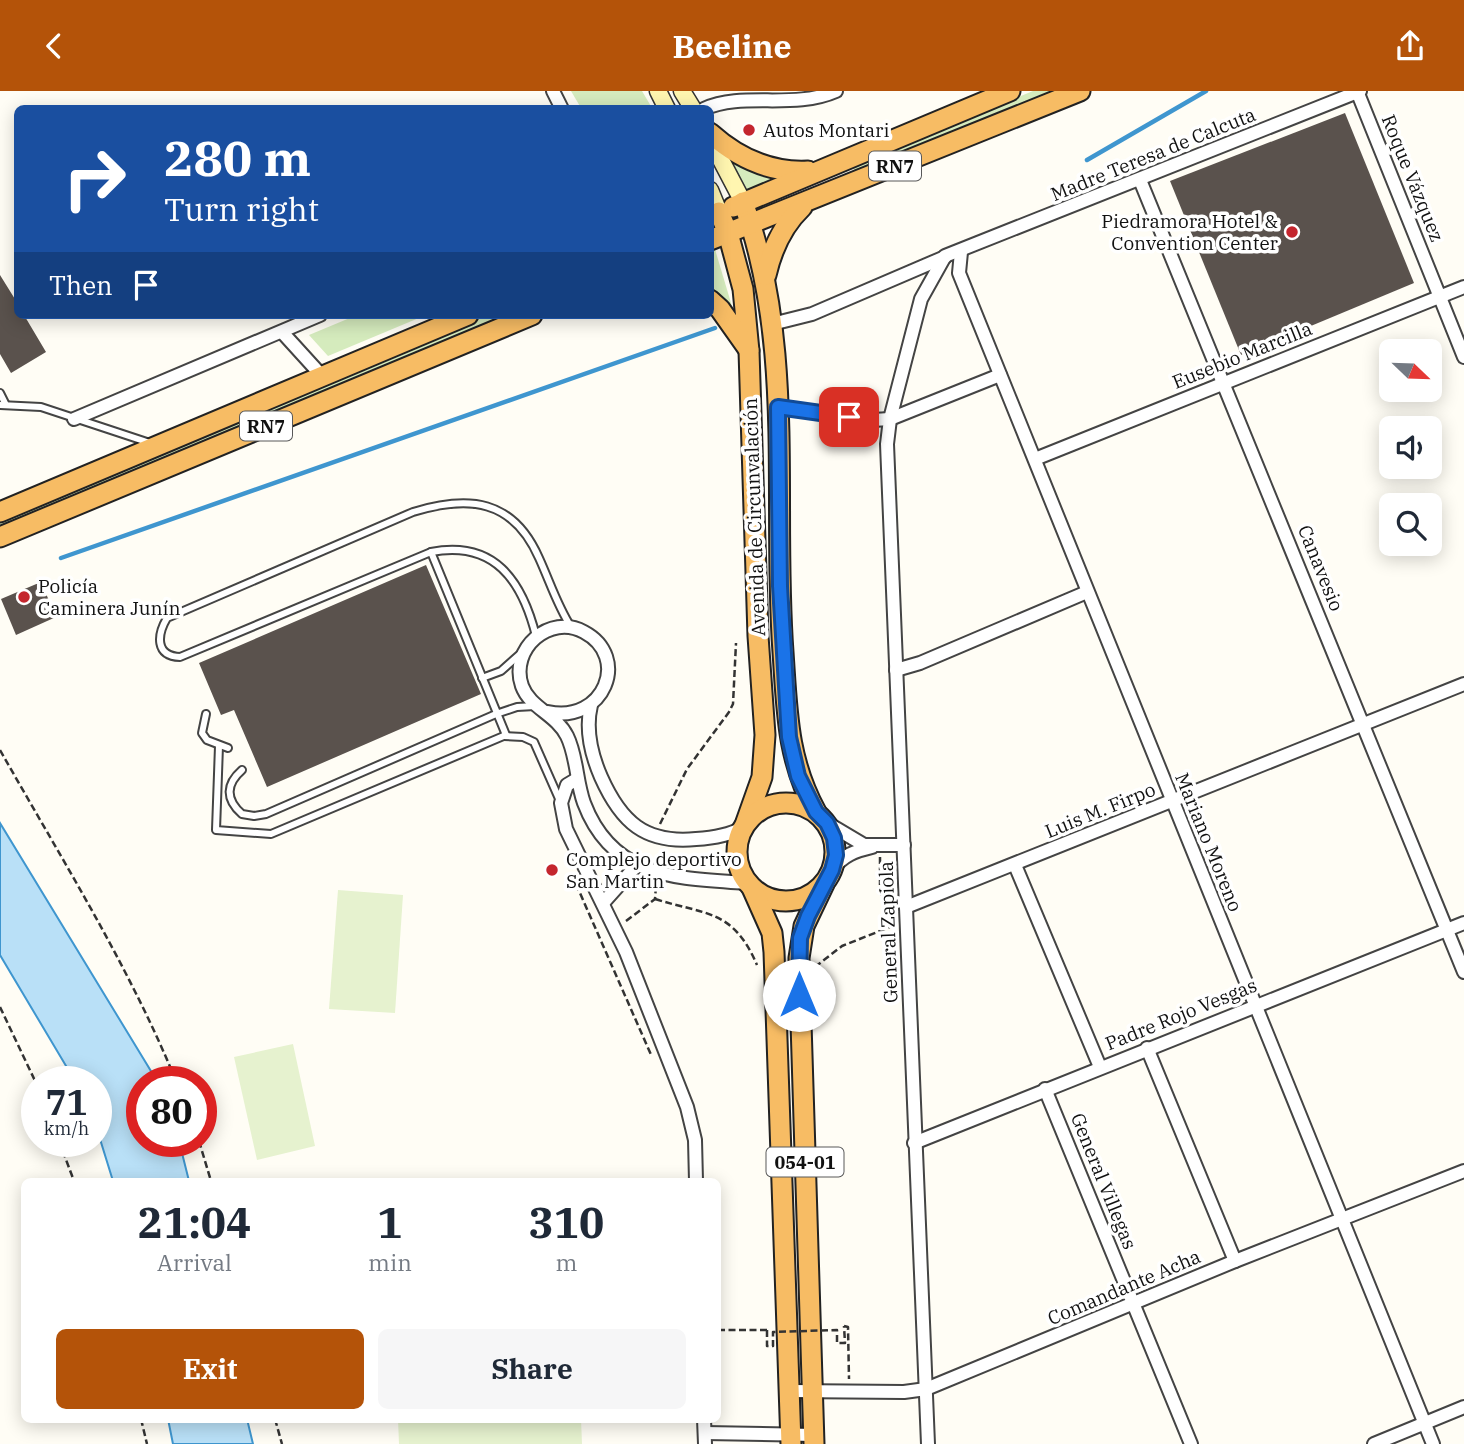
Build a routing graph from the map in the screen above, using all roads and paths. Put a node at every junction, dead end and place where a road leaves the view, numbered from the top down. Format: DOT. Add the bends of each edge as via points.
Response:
graph roads {
  1 [pos="836,91"];
  2 [pos="1010,91"];
  3 [pos="1080,91"];
  4 [pos="1358,91"];
  5 [pos="714,106"];
  6 [pos="714,136"];
  7 [pos="714,147"];
  8 [pos="820,170"];
  9 [pos="1140,180"];
  10 [pos="743,202"];
  11 [pos="807,202"];
  12 [pos="715,214"];
  13 [pos="751,225"];
  14 [pos="719,237"];
  15 [pos="961,252"];
  16 [pos="945,257"];
  17 [pos="765,279"];
  18 [pos="1464,287"];
  19 [pos="1440,296"];
  20 [pos="714,304"];
  21 [pos="311,319"];
  22 [pos="458,319"];
  23 [pos="522,319"];
  24 [pos="772,324"];
  25 [pos="282,332"];
  26 [pos="750,351"];
  27 [pos="1464,357"];
  28 [pos="1000,375"];
  29 [pos="322,376"];
  30 [pos="1223,383"];
  31 [pos="0,393"];
  32 [pos="3,404"];
  33 [pos="778,407"];
  34 [pos="74,419"];
  35 [pos="890,419"];
  36 [pos="156,445"];
  37 [pos="1035,459"];
  38 [pos="0,513"];
  39 [pos="0,537"];
  40 [pos="431,552"];
  41 [pos="1087,592"];
  42 [pos="571,627"];
  43 [pos="531,641"];
  44 [pos="736,643"];
  45 [pos="896,670"];
  46 [pos="482,678"];
  47 [pos="1464,684"];
  48 [pos="591,705"];
  49 [pos="542,709"];
  50 [pos="206,714"];
  51 [pos="496,714"];
  52 [pos="1364,724"];
  53 [pos="504,736"];
  54 [pos="219,746"];
  55 [pos="228,748"];
  56 [pos="0,750"];
  57 [pos="242,769"];
  58 [pos="577,779"];
  59 [pos="1172,802"];
  60 [pos="561,803"];
  61 [pos="821,818"];
  62 [pos="744,825"];
  63 [pos="658,837"];
  64 [pos="904,845"];
  65 [pos="878,846"];
  66 [pos="637,865"];
  67 [pos="1015,865"];
  68 [pos="656,873"];
  69 [pos="828,877"];
  70 [pos="576,884"];
  71 [pos="750,885"];
  72 [pos="603,903"];
  73 [pos="906,907"];
  74 [pos="1464,923"];
  75 [pos="890,925"];
  76 [pos="615,929"];
  77 [pos="1447,930"];
  78 [pos="600,939"];
  79 [pos="1464,972"];
  80 [pos="1255,1005"];
  81 [pos="0,1007"];
  82 [pos="1147,1048"];
  83 [pos="654,1062"];
  84 [pos="28,1066"];
  85 [pos="170,1066"];
  86 [pos="1100,1067"];
  87 [pos="1045,1089"];
  88 [pos="914,1143"];
  89 [pos="65,1157"];
  90 [pos="204,1157"];
  91 [pos="1464,1171"];
  92 [pos="73,1178"];
  93 [pos="210,1178"];
  94 [pos="696,1178"];
  95 [pos="1342,1220"];
  96 [pos="1235,1261"];
  97 [pos="1134,1305"];
  98 [pos="721,1330"];
  99 [pos="926,1389"];
  100 [pos="790,1391"];
  101 [pos="813,1391"];
  102 [pos="850,1392"];
  103 [pos="1464,1407"];
  104 [pos="142,1423"];
  105 [pos="276,1423"];
  106 [pos="1425,1423"];
  107 [pos="705,1439"];
  108 [pos="790,1440"];
  109 [pos="814,1440"];
  110 [pos="147,1444"];
  111 [pos="282,1444"];
  112 [pos="928,1444"];
  113 [pos="1191,1444"];
  114 [pos="1374,1444"];
  115 [pos="1433,1444"];
  1 -- 5 [label="street" via="808,100 731,100"];
  2 -- 8 [label="highway, RN7"];
  3 -- 11 [label="highway, RN7"];
  4 -- 9 [label="street, Madre Teresa de Calcuta"];
  4 -- 19 [label="street, Roque Vázquez"];
  6 -- 8 [label="highway" via="764,166 788,172"];
  7 -- 10 [label="main road, 054-01"];
  8 -- 10 [label="highway, RN7"];
  9 -- 15 [label="street, Madre Teresa de Calcuta"];
  9 -- 30 [label="street, Canavesio"];
  10 -- 12 [label="highway, RN7"];
  10 -- 13 [label="highway, Avenida de Circunvalación / 054-01"];
  11 -- 13 [label="highway, RN7"];
  11 -- 17 [label="highway" via="781,234"];
  12 -- 14 [label="highway, Avenida de Circunvalación / 054-01"];
  13 -- 14 [label="highway, RN7"];
  13 -- 17 [label="highway, Avenida de Circunvalación / 054-01"];
  14 -- 26 [label="highway, Avenida de Circunvalación / 054-01" via="747,312"];
  15 -- 16 [label="street, Madre Teresa de Calcuta"];
  15 -- 28 [label="street, Mariano Moreno" via="959,273"];
  16 -- 24 [label="street, Madre Teresa de Calcuta" via="812,314"];
  16 -- 35 [label="street, General Zapiola" via="920,299"];
  17 -- 24 [label="highway, Avenida de Circunvalación / 054-01"];
  18 -- 19 [label="street, Eusebio Marcilla"];
  19 -- 27 [label="street, Roque Vázquez"];
  19 -- 30 [label="street, Eusebio Marcilla"];
  20 -- 26 [label="highway"];
  21 -- 25 [label="street"];
  22 -- 29 [label="highway, RN7"];
  23 -- 39 [label="highway, RN7"];
  24 -- 33 [label="highway, Avenida de Circunvalación / 054-01"];
  25 -- 29 [label="street"];
  25 -- 34 [label="street"];
  26 -- 62 [label="highway, Avenida de Circunvalación / 054-01" via="765,736 762,777"];
  28 -- 35 [label="street"];
  28 -- 37 [label="street, Mariano Moreno"];
  29 -- 36 [label="highway, RN7"];
  30 -- 37 [label="street, Eusebio Marcilla"];
  30 -- 52 [label="street, Canavesio"];
  31 -- 32 [label="lane"];
  32 -- 34 [label="lane" via="41,407"];
  33 -- 35 [label="street"];
  33 -- 61 [label="highway, Avenida de Circunvalación / 054-01" via="780,586 789,737 798,776"];
  34 -- 36 [label="lane"];
  35 -- 45 [label="street, General Zapiola" via="887,444"];
  36 -- 38 [label="highway, RN7"];
  37 -- 41 [label="street, Mariano Moreno"];
  40 -- 42 [label="lane" via="180,657 164,652 159,641 167,618 413,512 456,502 481,503 517,526 530,541"];
  40 -- 43 [label="lane" via="467,549 500,565 522,595"];
  40 -- 46 [label="lane"];
  41 -- 45 [label="street"];
  41 -- 59 [label="street, Mariano Moreno"];
  42 -- 43 [label="street" via="547,630"];
  42 -- 48 [label="street" via="594,639 607,662 604,688"];
  43 -- 46 [label="lane" via="513,663"];
  43 -- 49 [label="street" via="521,658 521,684"];
  44 -- 63 [label="path" via="733,703 682,777"];
  45 -- 64 [label="street, General Zapiola"];
  46 -- 51 [label="lane"];
  47 -- 52 [label="street, Luis M. Firpo"];
  48 -- 49 [label="street" via="574,714"];
  48 -- 63 [label="street" via="590,746 608,793 628,821"];
  49 -- 51 [label="lane" via="517,707"];
  49 -- 58 [label="street" via="566,734"];
  50 -- 54 [label="lane" via="202,733"];
  51 -- 53 [label="lane"];
  51 -- 57 [label="lane" via="266,814 242,814 230,799 232,779"];
  52 -- 59 [label="street, Luis M. Firpo"];
  52 -- 77 [label="street, Canavesio"];
  53 -- 54 [label="lane" via="271,834 216,830"];
  53 -- 60 [label="lane" via="534,742"];
  54 -- 55 [label="lane"];
  56 -- 85 [label="path" via="94,916"];
  58 -- 60 [label="street" via="567,785"];
  58 -- 66 [label="street" via="596,826"];
  59 -- 67 [label="street, Luis M. Firpo"];
  59 -- 80 [label="street, Mariano Moreno"];
  60 -- 72 [label="street" via="566,828"];
  61 -- 62 [label="highway" via="801,804 785,802 754,813"];
  61 -- 65 [label="street" via="856,841"];
  61 -- 69 [label="highway, Avenida de Circunvalación / 054-01" via="834,838 836,855"];
  62 -- 63 [label="street" via="732,834 711,838"];
  62 -- 71 [label="highway, Avenida de Circunvalación / 054-01" via="736,857"];
  64 -- 65 [label="street"];
  64 -- 73 [label="street, General Zapiola"];
  65 -- 69 [label="street" via="851,853"];
  65 -- 75 [label="path" via="880,888"];
  66 -- 68 [label="street"];
  66 -- 72 [label="street"];
  67 -- 73 [label="street, Luis M. Firpo"];
  67 -- 86 [label="street"];
  68 -- 71 [label="street"];
  68 -- 76 [label="path" via="655,899"];
  69 -- 71 [label="highway" via="811,895 796,901 763,897"];
  69 -- 101 [label="highway, Avenida de Circunvalación / 054-01" via="804,926 799,958"];
  70 -- 78 [label="path"];
  71 -- 100 [label="highway, Avenida de Circunvalación / 054-01" via="773,942"];
  72 -- 76 [label="street"];
  73 -- 88 [label="street, General Zapiola"];
  74 -- 77 [label="street, Padre Rojo Vesgas"];
  76 -- 78 [label="path"];
  76 -- 94 [label="street" via="692,1122"];
  77 -- 79 [label="street, Canavesio"];
  77 -- 80 [label="street, Padre Rojo Vesgas"];
  78 -- 83 [label="path"];
  80 -- 82 [label="street, Padre Rojo Vesgas"];
  80 -- 95 [label="street, Mariano Moreno"];
  81 -- 84 [label="path"];
  82 -- 86 [label="street, Padre Rojo Vesgas"];
  82 -- 96 [label="street"];
  86 -- 87 [label="street, Padre Rojo Vesgas"];
  87 -- 88 [label="street, Padre Rojo Vesgas"];
  87 -- 97 [label="street, General Villegas"];
  88 -- 99 [label="street, General Zapiola"];
  89 -- 92 [label="path"];
  90 -- 93 [label="path"];
  91 -- 95 [label="street, Comandante Acha"];
  95 -- 96 [label="street, Comandante Acha"];
  95 -- 106 [label="street, Mariano Moreno"];
  96 -- 97 [label="street, Comandante Acha"];
  97 -- 99 [label="street, Comandante Acha"];
  97 -- 113 [label="street, General Villegas"];
  98 -- 102 [label="path, bridge" via="767,1330 767,1346 773,1346 773,1332 837,1330 837,1343 845,1343 844,1327 848,1327"];
  99 -- 102 [label="street, Comandante Acha"];
  99 -- 112 [label="street, General Zapiola"];
  100 -- 101 [label="street, Comandante Acha"];
  100 -- 108 [label="highway, Avenida de Circunvalación / 054-01"];
  101 -- 102 [label="street, Comandante Acha"];
  101 -- 109 [label="highway, Avenida de Circunvalación / 054-01"];
  103 -- 106 [label="street"];
  104 -- 110 [label="path"];
  105 -- 111 [label="path"];
  106 -- 114 [label="street"];
  106 -- 115 [label="street, Mariano Moreno"];
  107 -- 108 [label="street"];
  108 -- 109 [label="street"];
}
